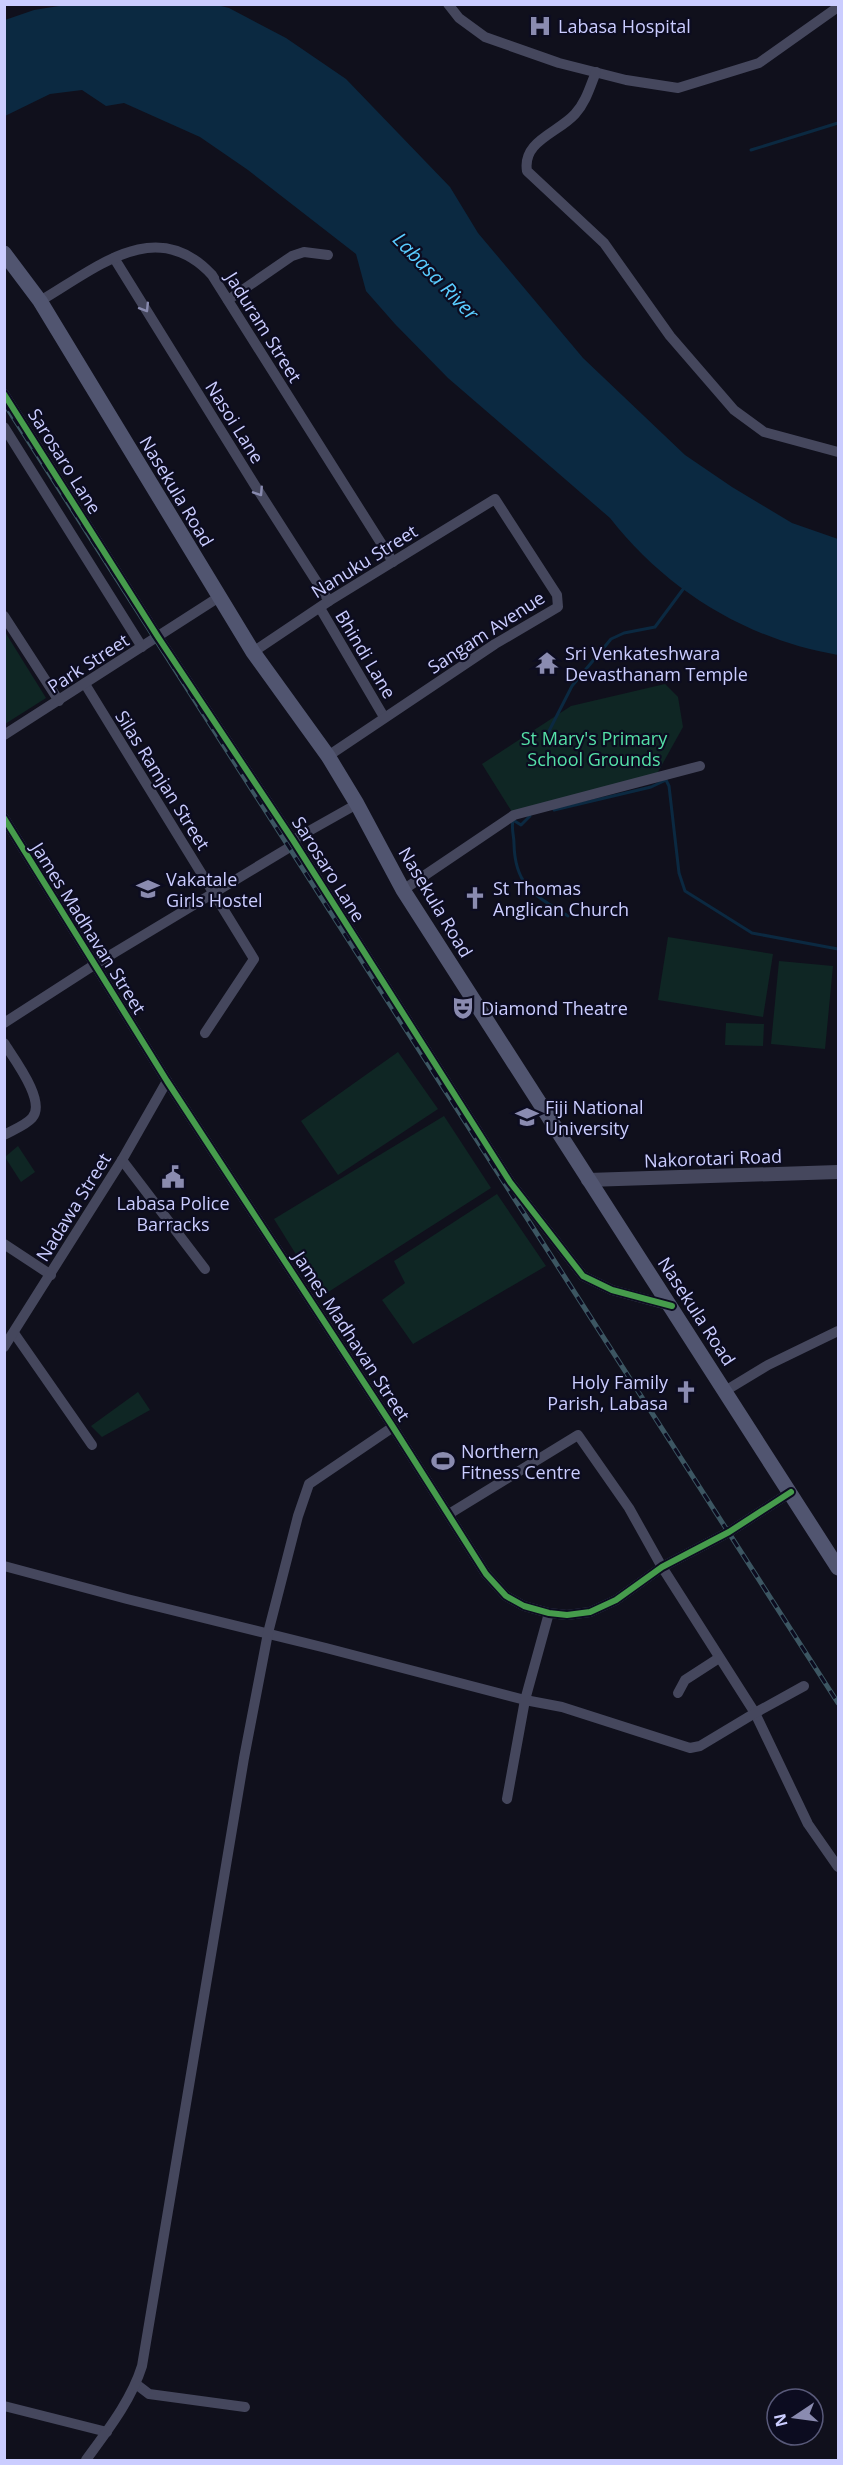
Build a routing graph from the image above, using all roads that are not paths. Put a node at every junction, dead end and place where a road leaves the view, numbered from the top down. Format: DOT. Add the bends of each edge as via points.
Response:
graph roads {
  1 [pos="448,4"];
  2 [pos="838,7"];
  3 [pos="596,72"];
  4 [pos="328,255"];
  5 [pos="114,258"];
  6 [pos="7,262"];
  7 [pos="228,300"];
  8 [pos="40,301"];
  9 [pos="4,394"];
  10 [pos="4,427"];
  11 [pos="838,452"];
  12 [pos="495,499"];
  13 [pos="393,562"];
  14 [pos="219,597"];
  15 [pos="329,601"];
  16 [pos="320,608"];
  17 [pos="4,616"];
  18 [pos="158,637"];
  19 [pos="142,647"];
  20 [pos="253,652"];
  21 [pos="85,684"];
  22 [pos="59,701"];
  23 [pos="384,717"];
  24 [pos="4,735"];
  25 [pos="328,756"];
  26 [pos="700,766"];
  27 [pos="357,804"];
  28 [pos="4,818"];
  29 [pos="293,840"];
  30 [pos="403,890"];
  31 [pos="214,893"];
  32 [pos="94,965"];
  33 [pos="4,1023"];
  34 [pos="205,1033"];
  35 [pos="4,1043"];
  36 [pos="167,1082"];
  37 [pos="4,1136"];
  38 [pos="122,1160"];
  39 [pos="838,1172"];
  40 [pos="588,1180"];
  41 [pos="4,1244"];
  42 [pos="205,1269"];
  43 [pos="51,1275"];
  44 [pos="672,1306"];
  45 [pos="838,1331"];
  46 [pos="14,1333"];
  47 [pos="4,1347"];
  48 [pos="725,1391"];
  49 [pos="393,1427"];
  50 [pos="92,1445"];
  51 [pos="791,1492"];
  52 [pos="449,1514"];
  53 [pos="4,1566"];
  54 [pos="662,1567"];
  55 [pos="838,1568"];
  56 [pos="549,1613"];
  57 [pos="268,1634"];
  58 [pos="719,1658"];
  59 [pos="804,1686"];
  60 [pos="678,1693"];
  61 [pos="525,1700"];
  62 [pos="755,1713"];
  63 [pos="507,1799"];
  64 [pos="838,1867"];
  65 [pos="136,2384"];
  66 [pos="4,2406"];
  67 [pos="245,2407"];
  68 [pos="107,2432"];
  69 [pos="86,2460"];
  1 -- 3 [label="street" via="459,18 485,37"];
  2 -- 3 [label="street" via="759,63 678,88"];
  3 -- 11 [label="street" via="583,105 532,147 525,159 526,171 604,243 670,336 734,410 764,432"];
  4 -- 7 [label="street" via="304,252 292,256"];
  5 -- 7 [label="street, Jaduram Street" via="138,248 162,246 197,259"];
  5 -- 8 [label="street, Jaduram Street"];
  5 -- 15 [label="street, Nasoi Lane, one-way"];
  6 -- 8 [label="main road, Nasekula Road"];
  7 -- 13 [label="street, Jaduram Street"];
  8 -- 14 [label="main road, Nasekula Road"];
  9 -- 18 [label="street, Sarosaro Lane"];
  10 -- 19 [label="street"];
  12 -- 13 [label="street, Nanuku Street"];
  12 -- 23 [label="street, Sangam Avenue" via="557,595 558,607"];
  13 -- 15 [label="street, Nanuku Street"];
  14 -- 18 [label="street, Park Street"];
  14 -- 20 [label="main road, Nasekula Road"];
  15 -- 16 [label="street, Nanuku Street"];
  16 -- 20 [label="street, Nanuku Street"];
  16 -- 23 [label="street, Bhindi Lane"];
  17 -- 22 [label="street"];
  18 -- 19 [label="street, Park Street"];
  18 -- 29 [label="street, Sarosaro Lane"];
  19 -- 21 [label="street, Park Street"];
  20 -- 25 [label="main road, Nasekula Road"];
  21 -- 22 [label="street, Park Street"];
  21 -- 31 [label="street, Silas Ramjan Street"];
  22 -- 24 [label="street, Park Street"];
  23 -- 25 [label="street, Sangam Avenue"];
  25 -- 27 [label="main road, Nasekula Road"];
  26 -- 30 [label="street" via="514,815"];
  27 -- 29 [label="street"];
  27 -- 30 [label="main road, Nasekula Road"];
  28 -- 32 [label="street, James Madhavan Street"];
  29 -- 31 [label="street" via="290,847"];
  29 -- 44 [label="street, Sarosaro Lane" via="510,1182 583,1276 612,1290"];
  30 -- 40 [label="main road, Nasekula Road"];
  31 -- 32 [label="street"];
  31 -- 34 [label="street, Silas Ramjan Street" via="254,959"];
  32 -- 33 [label="street"];
  32 -- 36 [label="street, James Madhavan Street"];
  35 -- 37 [label="street" via="32,1090 37,1109 32,1119"];
  36 -- 38 [label="street, Nadawa Street"];
  36 -- 49 [label="street, James Madhavan Street"];
  38 -- 42 [label="street"];
  38 -- 43 [label="street, Nadawa Street"];
  39 -- 40 [label="street, Nakorotari Road"];
  40 -- 44 [label="main road, Nasekula Road"];
  41 -- 43 [label="street"];
  43 -- 46 [label="street, Nadawa Street"];
  44 -- 48 [label="main road, Nasekula Road"];
  45 -- 48 [label="street"];
  46 -- 47 [label="street, Nadawa Street"];
  46 -- 50 [label="street"];
  48 -- 51 [label="main road, Nasekula Road"];
  49 -- 52 [label="street, James Madhavan Street"];
  49 -- 57 [label="street" via="309,1484"];
  51 -- 54 [label="street, James Madhavan Street" via="729,1532"];
  51 -- 55 [label="main road, Nasekula Road"];
  52 -- 54 [label="street" via="578,1435 629,1508"];
  52 -- 56 [label="street, James Madhavan Street" via="486,1574 506,1596"];
  53 -- 57 [label="street"];
  54 -- 56 [label="street, James Madhavan Street" via="605,1606 567,1615"];
  54 -- 58 [label="street"];
  56 -- 61 [label="street"];
  57 -- 61 [label="street"];
  57 -- 65 [label="street" via="154,2303"];
  58 -- 60 [label="street" via="685,1680"];
  58 -- 62 [label="street"];
  59 -- 62 [label="street"];
  61 -- 62 [label="street" via="572,1710 690,1748"];
  61 -- 63 [label="street"];
  62 -- 64 [label="street" via="808,1824"];
  65 -- 67 [label="street" via="149,2394"];
  65 -- 68 [label="street"];
  66 -- 68 [label="street"];
  68 -- 69 [label="street"];
}
